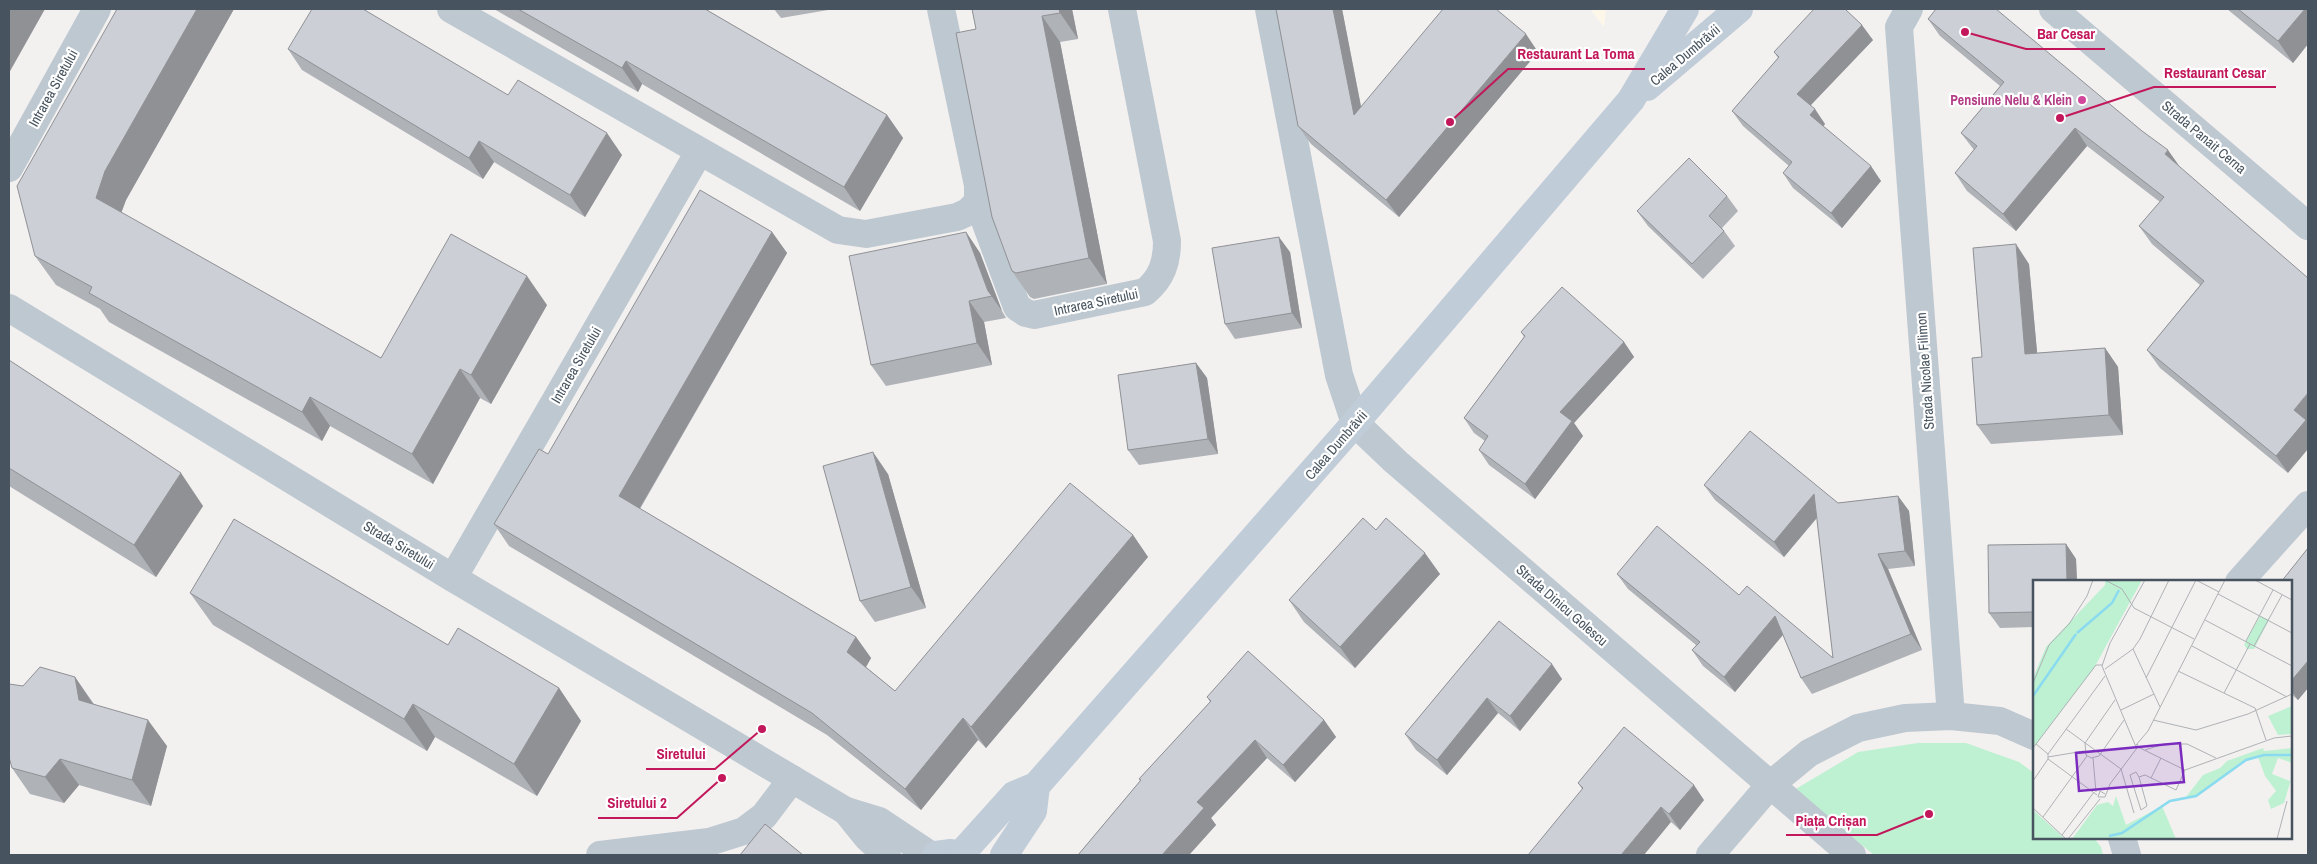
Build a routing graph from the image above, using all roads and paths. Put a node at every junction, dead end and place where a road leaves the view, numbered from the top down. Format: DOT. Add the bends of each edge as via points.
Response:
graph roads {
  1 [pos="97,9"];
  2 [pos="451,9"];
  3 [pos="941,9"];
  4 [pos="1122,9"];
  5 [pos="1269,9"];
  6 [pos="1685,9"];
  7 [pos="1739,9"];
  8 [pos="2053,9"];
  9 [pos="1897,15"];
  10 [pos="1631,100"];
  11 [pos="699,152"];
  12 [pos="9,168"];
  13 [pos="978,202"];
  14 [pos="2308,226"];
  15 [pos="9,308"];
  16 [pos="1355,423"];
  17 [pos="2308,505"];
  18 [pos="453,578"];
  19 [pos="2241,580"];
  20 [pos="1951,716"];
  21 [pos="2033,736"];
  22 [pos="792,779"];
  23 [pos="1770,785"];
  24 [pos="1036,786"];
  25 [pos="846,811"];
  26 [pos="2122,839"];
  27 [pos="600,855"];
  28 [pos="887,855"];
  29 [pos="930,855"];
  30 [pos="936,855"];
  31 [pos="961,855"];
  32 [pos="1004,855"];
  33 [pos="1710,855"];
  34 [pos="1852,855"];
  35 [pos="2127,855"];
  1 -- 12 [label="street, Intrarea Siretului"];
  2 -- 11 [label="street"];
  3 -- 13 [label="street, Intrarea Siretului" via="978,184"];
  4 -- 13 [label="street, Intrarea Siretului" via="1167,241 1167,260 1154,284 1145,292 1034,314 1021,311"];
  5 -- 16 [label="street" via="1339,375"];
  6 -- 10 [label="main road, Calea Dumbrăvii"];
  7 -- 10 [label="main road, Calea Dumbrăvii"];
  8 -- 14 [label="street, Strada Panait Cerna"];
  9 -- 20 [label="street, Strada Nicolae Filimon"];
  10 -- 16 [label="main road, Calea Dumbrăvii"];
  11 -- 13 [label="street" via="838,230 852,234 957,217"];
  11 -- 18 [label="street, Intrarea Siretului"];
  15 -- 18 [label="street, Strada Siretului"];
  16 -- 23 [label="street, Strada Dinicu Golescu"];
  16 -- 24 [label="main road, Calea Dumbrăvii"];
  17 -- 19 [label="street"];
  18 -- 22 [label="street, Strada Siretului"];
  20 -- 21 [label="street" via="2000,721"];
  20 -- 23 [label="street" via="1905,718 1858,728 1810,753"];
  22 -- 25 [label="street, Strada Siretului"];
  22 -- 27 [label="street" via="764,816 744,831 709,842"];
  23 -- 33 [label="street"];
  23 -- 34 [label="street, Strada Dinicu Golescu"];
  24 -- 31 [label="main road, Calea Dumbrăvii" via="1014,795"];
  24 -- 32 [label="main road" via="1033,811"];
  25 -- 28 [label="street, Strada Siretului"];
  25 -- 29 [label="street, Strada Siretului" via="879,821"];
  26 -- 35 [label="street"];
  30 -- 31 [label="main road"];
}
